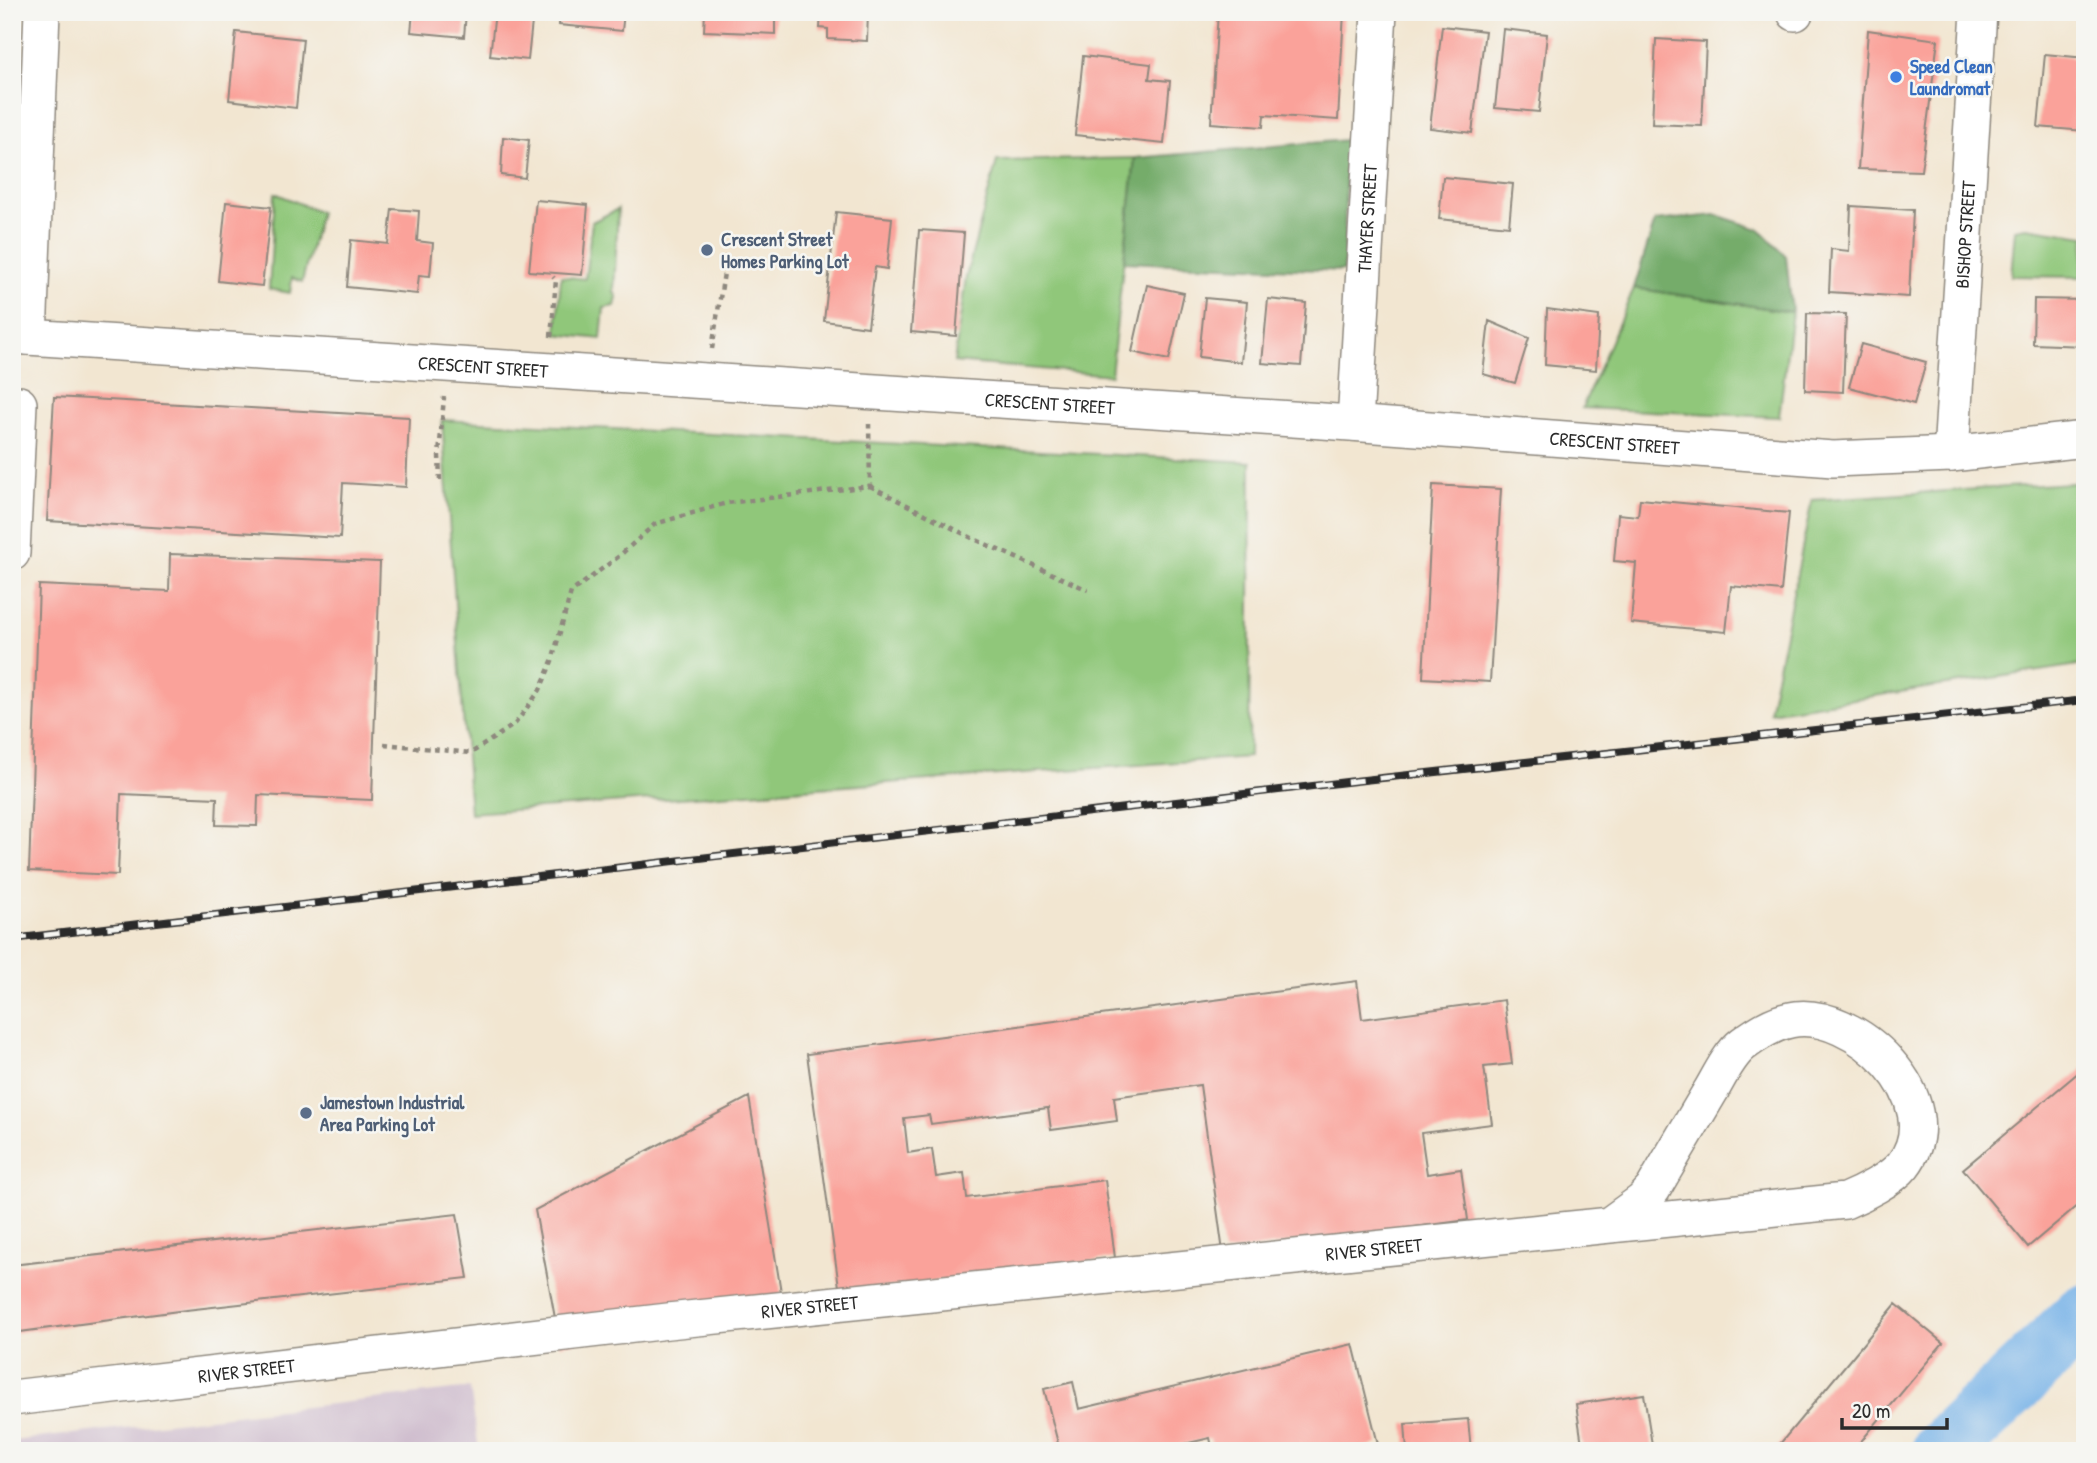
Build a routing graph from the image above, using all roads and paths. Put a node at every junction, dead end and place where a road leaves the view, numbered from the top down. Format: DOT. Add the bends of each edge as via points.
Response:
graph roads {
  1 [pos="42,12"];
  2 [pos="1379,12"];
  3 [pos="1979,12"];
  4 [pos="727,254"];
  5 [pos="553,277"];
  6 [pos="20,337"];
  7 [pos="444,364"];
  8 [pos="548,371"];
  9 [pos="710,381"];
  10 [pos="869,392"];
  11 [pos="19,404"];
  12 [pos="1354,423"];
  13 [pos="2085,439"];
  14 [pos="1951,454"];
  15 [pos="440,480"];
  16 [pos="870,486"];
  17 [pos="12,553"];
  18 [pos="1088,590"];
  19 [pos="384,744"];
  20 [pos="1609,1225"];
  21 [pos="12,1398"];
  1 -- 6 [label="street"];
  2 -- 12 [label="street, THAYER STREET"];
  3 -- 14 [label="street, BISHOP STREET"];
  4 -- 9 [label="path"];
  5 -- 8 [label="path"];
  6 -- 7 [label="street, CRESCENT STREET"];
  7 -- 8 [label="street, CRESCENT STREET"];
  7 -- 15 [label="path"];
  8 -- 9 [label="street, CRESCENT STREET"];
  9 -- 10 [label="street, CRESCENT STREET"];
  10 -- 12 [label="street, CRESCENT STREET"];
  10 -- 16 [label="path"];
  11 -- 17 [label="street"];
  12 -- 14 [label="street, CRESCENT STREET" via="1833,459"];
  13 -- 14 [label="street, CRESCENT STREET"];
  16 -- 18 [label="path"];
  16 -- 19 [label="path" via="727,503 655,524 571,592 540,690 515,724 471,753"];
  20 -- 20 [label="street, RIVER STREET" via="1845,1201 1901,1167 1911,1153 1916,1109 1881,1053 1842,1029 1818,1020 1792,1019 1768,1027 1741,1045 1653,1189"];
  20 -- 21 [label="street, RIVER STREET" via="668,1321"];
}
